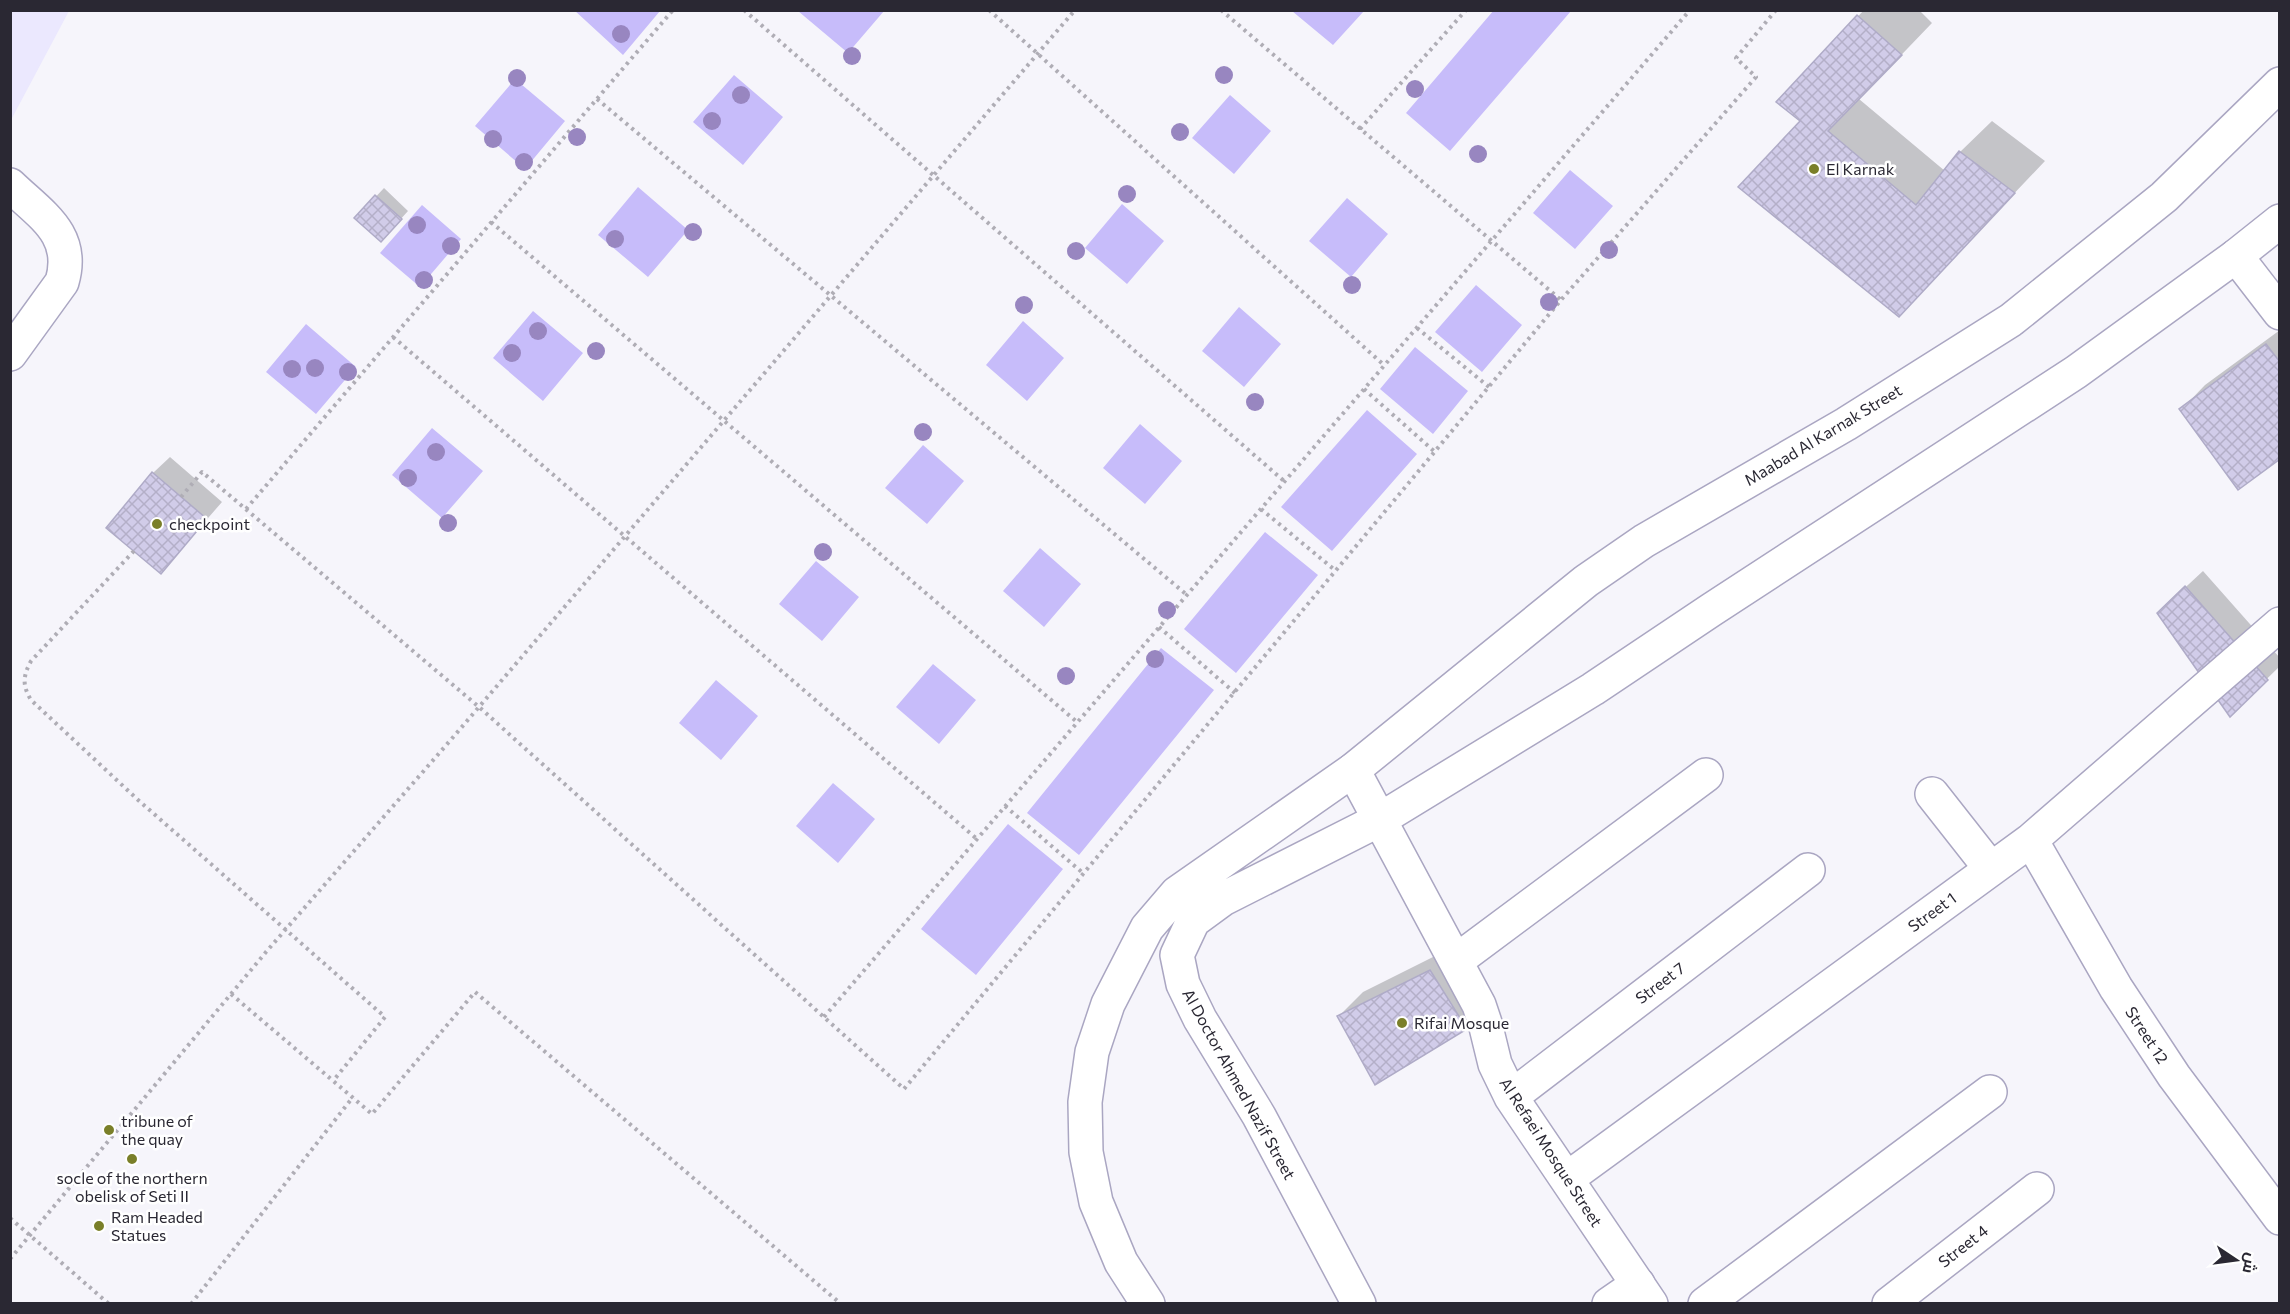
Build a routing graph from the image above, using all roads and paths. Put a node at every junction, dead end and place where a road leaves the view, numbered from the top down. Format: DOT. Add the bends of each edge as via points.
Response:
graph roads {
  1 [pos="673,10"];
  2 [pos="744,10"];
  3 [pos="989,10"];
  4 [pos="1075,10"];
  5 [pos="1221,10"];
  6 [pos="1458,10"];
  7 [pos="1466,10"];
  8 [pos="1690,10"];
  9 [pos="1776,10"];
  10 [pos="1463,15"];
  11 [pos="1038,54"];
  12 [pos="2280,84"];
  13 [pos="597,99"];
  14 [pos="1360,129"];
  15 [pos="934,175"];
  16 [pos="10,185"];
  17 [pos="2280,221"];
  18 [pos="491,222"];
  19 [pos="1491,242"];
  20 [pos="2236,256"];
  21 [pos="831,295"];
  22 [pos="1560,300"];
  23 [pos="2280,313"];
  24 [pos="1417,328"];
  25 [pos="393,337"];
  26 [pos="10,354"];
  27 [pos="1384,365"];
  28 [pos="1489,387"];
  29 [pos="1364,389"];
  30 [pos="724,421"];
  31 [pos="1435,452"];
  32 [pos="1284,482"];
  33 [pos="181,497"];
  34 [pos="246,509"];
  35 [pos="1261,509"];
  36 [pos="625,536"];
  37 [pos="134,551"];
  38 [pos="1336,571"];
  39 [pos="1187,595"];
  40 [pos="2280,624"];
  41 [pos="1160,627"];
  42 [pos="1235,693"];
  43 [pos="479,707"];
  44 [pos="1077,722"];
  45 [pos="1353,770"];
  46 [pos="1706,775"];
  47 [pos="1932,794"];
  48 [pos="1005,806"];
  49 [pos="1379,820"];
  50 [pos="977,839"];
  51 [pos="2031,840"];
  52 [pos="1991,868"];
  53 [pos="1808,870"];
  54 [pos="1084,874"];
  55 [pos="286,929"];
  56 [pos="1456,961"];
  57 [pos="231,994"];
  58 [pos="824,1017"];
  59 [pos="333,1081"];
  60 [pos="1990,1092"];
  61 [pos="1511,1097"];
  62 [pos="353,1098"];
  63 [pos="1568,1178"];
  64 [pos="2037,1189"];
  65 [pos="10,1218"];
  66 [pos="2280,1218"];
  67 [pos="30,1235"];
  68 [pos="10,1259"];
  69 [pos="1644,1294"];
  70 [pos="1143,1301"];
  71 [pos="109,1304"];
  72 [pos="191,1304"];
  73 [pos="841,1304"];
  74 [pos="1359,1304"];
  75 [pos="1609,1304"];
  76 [pos="1705,1304"];
  77 [pos="1889,1304"];
  1 -- 13 [label="path"];
  2 -- 15 [label="path"];
  3 -- 11 [label="path"];
  4 -- 11 [label="path"];
  5 -- 14 [label="path"];
  6 -- 10 [label="path"];
  7 -- 10 [label="path"];
  8 -- 19 [label="path"];
  9 -- 22 [label="path" via="1736,58 1756,77"];
  10 -- 14 [label="path"];
  11 -- 15 [label="path"];
  11 -- 27 [label="path"];
  12 -- 45 [label="street, Maabad Al Karnak Street" via="2164,197 2011,320 1846,424 1605,567"];
  13 -- 18 [label="path"];
  13 -- 21 [label="path"];
  14 -- 19 [label="path"];
  15 -- 21 [label="path"];
  15 -- 32 [label="path"];
  16 -- 26 [label="street" via="54,227 62,240 66,268 62,282"];
  17 -- 20 [label="street"];
  18 -- 25 [label="path"];
  18 -- 30 [label="path"];
  19 -- 22 [label="path"];
  19 -- 24 [label="path"];
  20 -- 23 [label="street"];
  20 -- 49 [label="street" via="2076,372 1593,689"];
  21 -- 30 [label="path"];
  21 -- 39 [label="path"];
  22 -- 28 [label="path"];
  24 -- 27 [label="path"];
  24 -- 28 [label="path"];
  25 -- 34 [label="path"];
  25 -- 36 [label="path"];
  27 -- 29 [label="path"];
  28 -- 31 [label="path"];
  29 -- 31 [label="path"];
  29 -- 32 [label="path"];
  30 -- 36 [label="path"];
  30 -- 44 [label="path"];
  31 -- 38 [label="path"];
  32 -- 35 [label="path"];
  33 -- 34 [label="path" via="202,472"];
  34 -- 43 [label="path"];
  35 -- 38 [label="path"];
  35 -- 39 [label="path"];
  36 -- 43 [label="path"];
  36 -- 50 [label="path"];
  37 -- 55 [label="path" via="32,662 26,671 25,691 137,799"];
  38 -- 42 [label="path"];
  39 -- 41 [label="path"];
  40 -- 51 [label="street, Street 1"];
  41 -- 42 [label="path"];
  41 -- 44 [label="path"];
  42 -- 54 [label="path"];
  43 -- 55 [label="path"];
  43 -- 58 [label="path"];
  44 -- 48 [label="path"];
  45 -- 49 [label="street, Al Refaei Mosque Street"];
  45 -- 70 [label="street" via="1177,893 1148,928 1108,1004 1092,1052 1085,1102 1086,1152 1096,1202 1120,1262"];
  46 -- 56 [label="street"];
  47 -- 52 [label="street"];
  48 -- 50 [label="path"];
  48 -- 54 [label="path"];
  49 -- 56 [label="street, Al Refaei Mosque Street"];
  49 -- 74 [label="street, Al Doctor Ahmed Nazif Street" via="1223,898 1193,921 1177,955 1183,984 1200,1019 1258,1116"];
  50 -- 58 [label="path"];
  51 -- 52 [label="street, Street 1"];
  51 -- 66 [label="street, Street 12" via="2116,988 2174,1076"];
  52 -- 63 [label="street, Street 1"];
  53 -- 61 [label="street, Street 7"];
  54 -- 58 [label="path" via="904,1089"];
  55 -- 57 [label="path"];
  55 -- 59 [label="path" via="385,1017"];
  56 -- 61 [label="street, Al Refaei Mosque Street" via="1479,1005 1495,1064"];
  57 -- 59 [label="path"];
  57 -- 67 [label="path"];
  59 -- 62 [label="path"];
  60 -- 76 [label="street"];
  61 -- 63 [label="street, Al Refaei Mosque Street"];
  62 -- 72 [label="path"];
  62 -- 73 [label="path" via="372,1114 475,992"];
  63 -- 69 [label="street, Al Refaei Mosque Street"];
  64 -- 77 [label="street, Street 4"];
  65 -- 67 [label="path"];
  67 -- 68 [label="path"];
  67 -- 71 [label="path"];
  69 -- 75 [label="street"];
}
